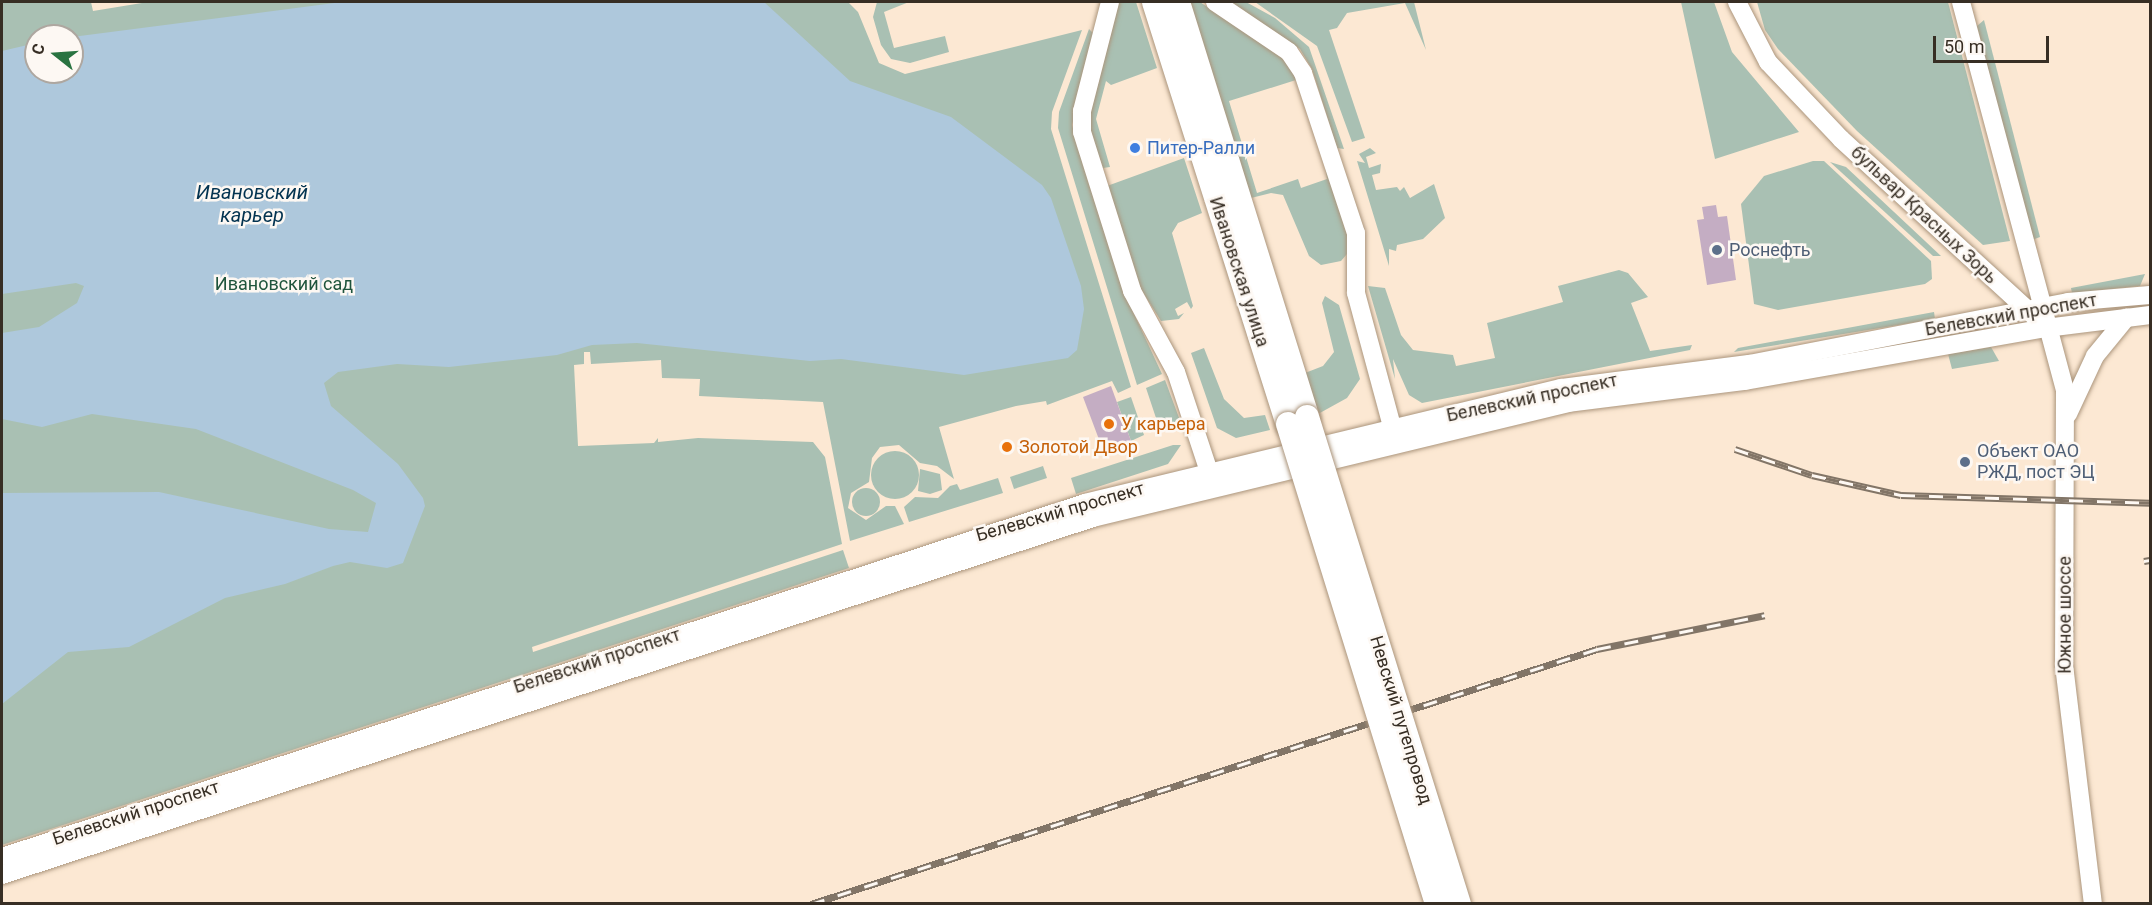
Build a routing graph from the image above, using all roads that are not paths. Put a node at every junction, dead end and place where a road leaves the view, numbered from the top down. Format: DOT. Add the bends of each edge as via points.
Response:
graph roads {
  1 [pos="1110,2"];
  2 [pos="1154,2"];
  3 [pos="1178,2"];
  4 [pos="1215,2"];
  5 [pos="1737,2"];
  6 [pos="1961,2"];
  7 [pos="2148,291"];
  8 [pos="2034,308"];
  9 [pos="2151,315"];
  10 [pos="2127,316"];
  11 [pos="2046,328"];
  12 [pos="2066,418"];
  13 [pos="1297,421"];
  14 [pos="1395,437"];
  15 [pos="1212,481"];
  16 [pos="1334,540"];
  17 [pos="2,857"];
  18 [pos="2,875"];
  19 [pos="1437,903"];
  20 [pos="1459,903"];
  21 [pos="2093,903"];
  1 -- 15 [label="street" via="1082,111 1082,132 1132,291 1176,372"];
  2 -- 13 [label="main road, Ивановская улица"];
  3 -- 13 [label="main road, Ивановская улица"];
  4 -- 14 [label="street" via="1289,52 1303,73 1356,233 1356,293"];
  5 -- 8 [label="street, бульвар Красных Зорь" via="1768,62 1841,139"];
  6 -- 8 [label="street"];
  7 -- 8 [label="street, Белевский проспект"];
  8 -- 11 [label="street"];
  8 -- 14 [label="street, Белевский проспект" via="1749,364 1561,388"];
  9 -- 10 [label="street, Белевский проспект"];
  10 -- 11 [label="street, Белевский проспект"];
  10 -- 12 [label="street" via="2095,356"];
  11 -- 12 [label="street, Южное шоссе" via="2065,390"];
  11 -- 14 [label="street, Белевский проспект" via="1745,381 1568,403"];
  12 -- 21 [label="street, Южное шоссе" via="2061,517 2066,575 2064,665"];
  13 -- 16 [label="main road, Ивановская улица, bridge"];
  14 -- 15 [label="street, Белевский проспект"];
  15 -- 17 [label="street, Белевский проспект" via="1017,523"];
  15 -- 18 [label="street, Белевский проспект"];
  16 -- 19 [label="main road, Невский путепровод, bridge"];
  16 -- 20 [label="main road, Невский путепровод, bridge"];
}
